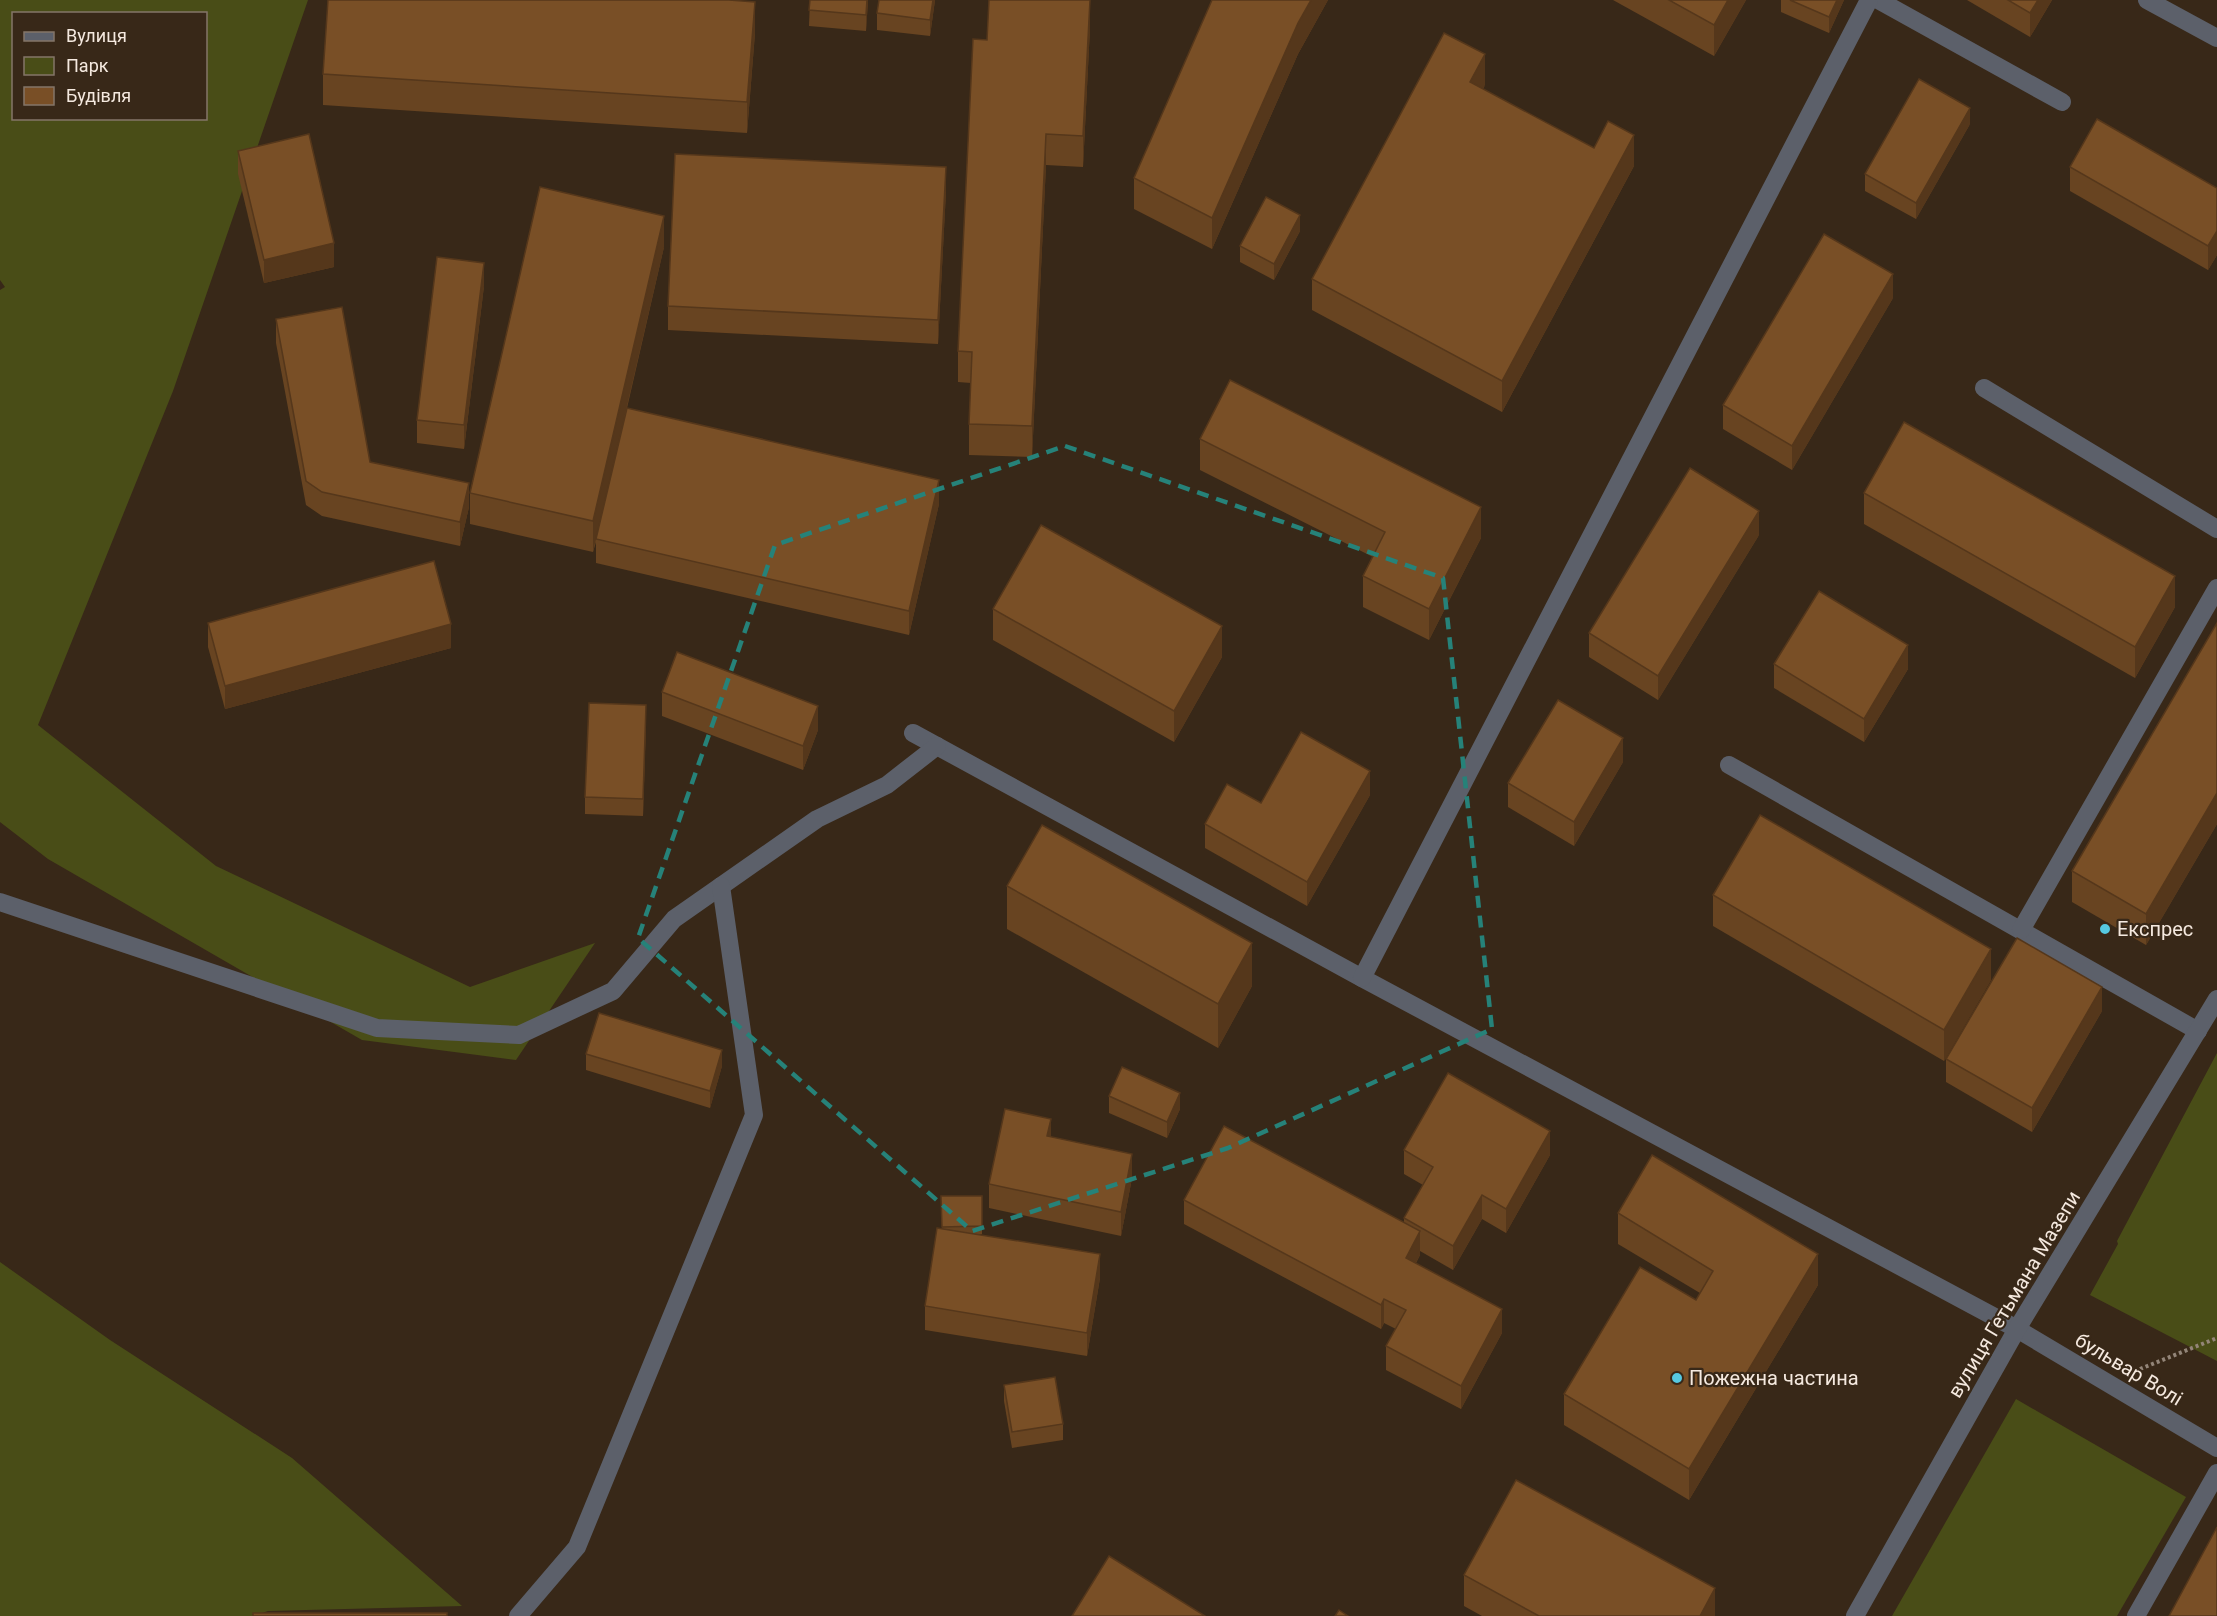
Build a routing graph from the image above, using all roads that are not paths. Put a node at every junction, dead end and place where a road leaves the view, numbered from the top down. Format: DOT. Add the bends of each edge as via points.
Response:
graph roads {
  1 [pos="1869,0"];
  2 [pos="1878,0"];
  3 [pos="2147,0"];
  4 [pos="2217,38"];
  5 [pos="2062,102"];
  6 [pos="1984,388"];
  7 [pos="2217,529"];
  8 [pos="2217,588"];
  9 [pos="914,733"];
  10 [pos="937,746"];
  11 [pos="1729,765"];
  12 [pos="721,886"];
  13 [pos="0,902"];
  14 [pos="2021,930"];
  15 [pos="1362,978"];
  16 [pos="2217,999"];
  17 [pos="2198,1031"];
  18 [pos="2017,1329"];
  19 [pos="2217,1448"];
  20 [pos="2217,1473"];
  21 [pos="518,1616"];
  22 [pos="1855,1616"];
  23 [pos="2136,1616"];
  1 -- 15 [label="street"];
  2 -- 5 [label="street"];
  3 -- 4 [label="street"];
  6 -- 7 [label="street"];
  8 -- 14 [label="street"];
  9 -- 10 [label="street, бульвар Волі"];
  10 -- 12 [label="street" via="887,785 818,819"];
  10 -- 15 [label="street, бульвар Волі"];
  11 -- 14 [label="street"];
  12 -- 13 [label="street" via="674,919 613,991 519,1035 377,1028"];
  12 -- 21 [label="street" via="754,1115 578,1547"];
  14 -- 17 [label="street"];
  15 -- 18 [label="street, бульвар Волі"];
  16 -- 17 [label="street, вулиця Гетьмана Мазепи"];
  17 -- 18 [label="street, вулиця Гетьмана Мазепи"];
  18 -- 19 [label="street, бульвар Волі"];
  18 -- 22 [label="street, вулиця Гетьмана Мазепи"];
  20 -- 23 [label="street"];
}
